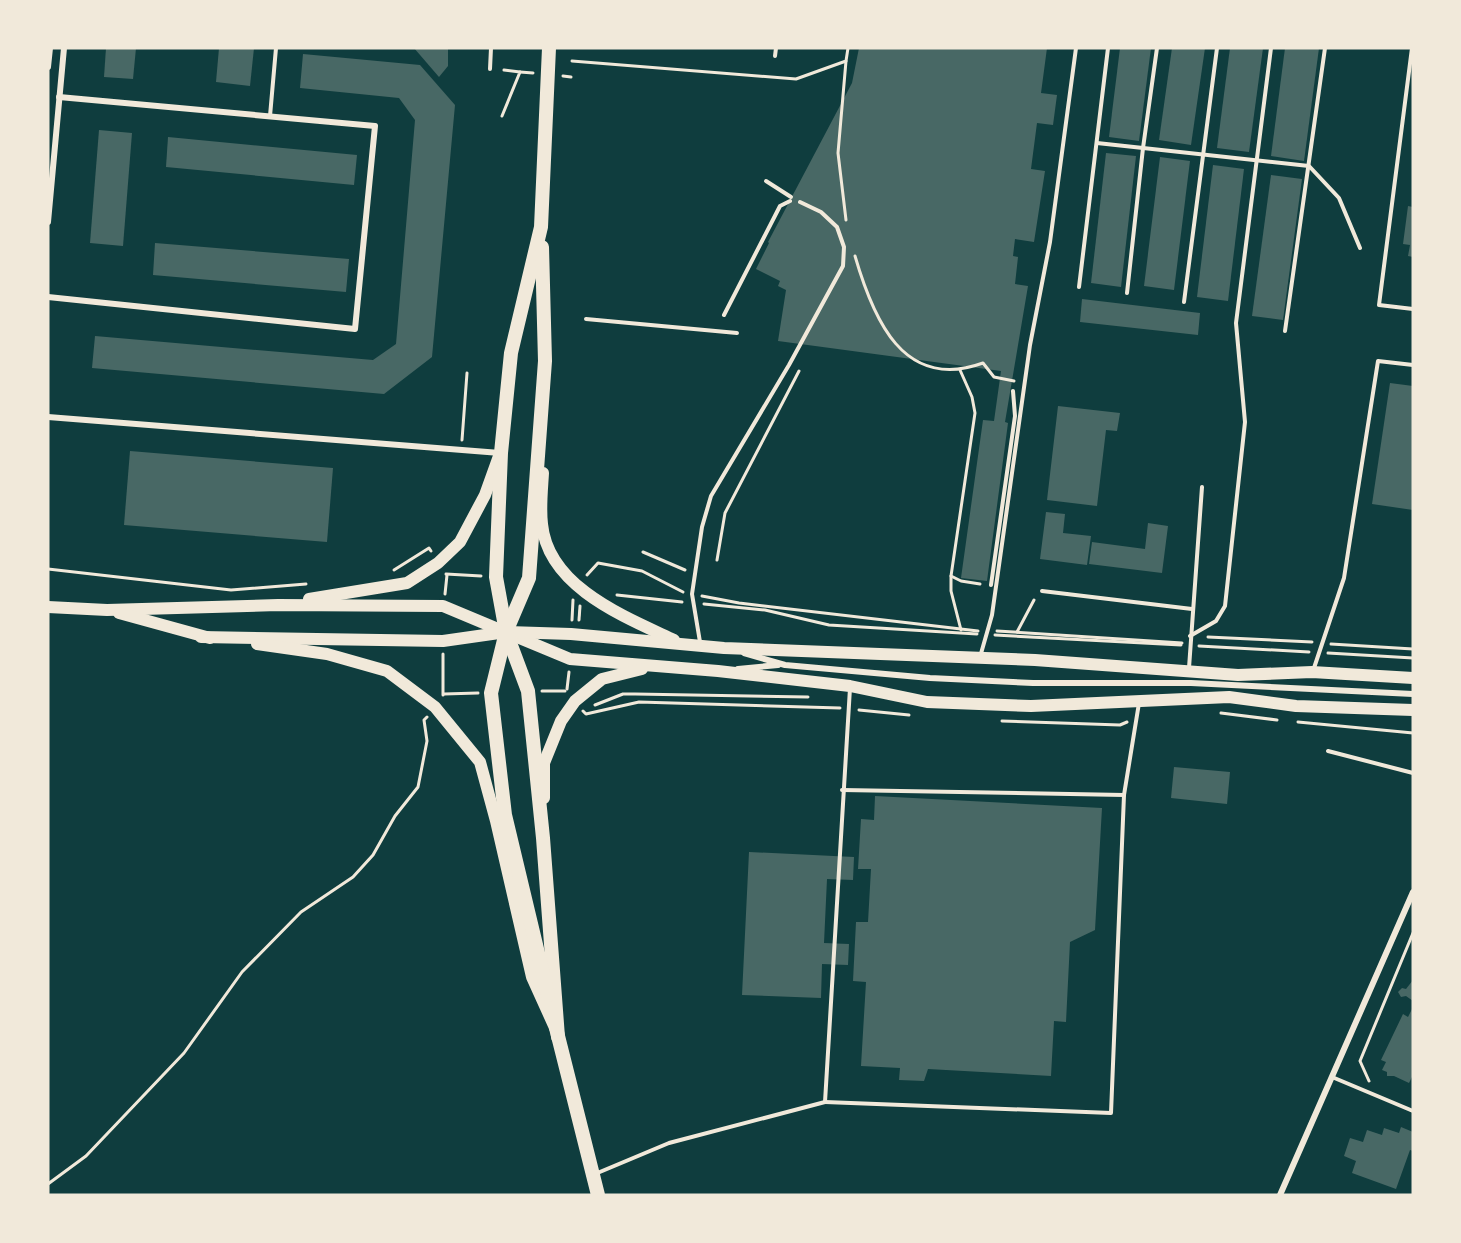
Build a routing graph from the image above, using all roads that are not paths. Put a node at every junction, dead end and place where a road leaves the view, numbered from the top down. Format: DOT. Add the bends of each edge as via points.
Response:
graph roads {
  1 [pos="50,48"];
  2 [pos="64,48"];
  3 [pos="276,48"];
  4 [pos="491,48"];
  5 [pos="549,48"];
  6 [pos="776,48"];
  7 [pos="1076,48"];
  8 [pos="1108,48"];
  9 [pos="1157,48"];
  10 [pos="1217,48"];
  11 [pos="1271,48"];
  12 [pos="1325,48"];
  13 [pos="1412,48"];
  14 [pos="775,56"];
  15 [pos="48,67"];
  16 [pos="490,69"];
  17 [pos="59,97"];
  18 [pos="270,117"];
  19 [pos="1097,143"];
  20 [pos="1143,147"];
  21 [pos="1204,155"];
  22 [pos="1257,161"];
  23 [pos="1309,166"];
  24 [pos="766,181"];
  25 [pos="50,187"];
  26 [pos="800,202"];
  27 [pos="48,222"];
  28 [pos="541,227"];
  29 [pos="1360,248"];
  30 [pos="1079,287"];
  31 [pos="1127,293"];
  32 [pos="48,297"];
  33 [pos="1184,302"];
  34 [pos="1413,309"];
  35 [pos="724,315"];
  36 [pos="586,319"];
  37 [pos="1285,331"];
  38 [pos="737,333"];
  39 [pos="545,361"];
  40 [pos="1413,366"];
  41 [pos="1012,391"];
  42 [pos="48,417"];
  43 [pos="501,453"];
  44 [pos="1202,487"];
  45 [pos="991,585"];
  46 [pos="1042,591"];
  47 [pos="278,604"];
  48 [pos="48,607"];
  49 [pos="1192,609"];
  50 [pos="107,610"];
  51 [pos="506,632"];
  52 [pos="1190,636"];
  53 [pos="201,637"];
  54 [pos="683,644"];
  55 [pos="701,646"];
  56 [pos="724,648"];
  57 [pos="980,657"];
  58 [pos="785,665"];
  59 [pos="677,667"];
  60 [pos="717,671"];
  61 [pos="1189,672"];
  62 [pos="1312,672"];
  63 [pos="1413,678"];
  64 [pos="850,686"];
  65 [pos="1413,694"];
  66 [pos="1139,702"];
  67 [pos="1413,710"];
  68 [pos="1328,751"];
  69 [pos="1413,773"];
  70 [pos="842,790"];
  71 [pos="1124,795"];
  72 [pos="543,838"];
  73 [pos="1413,892"];
  74 [pos="558,1036"];
  75 [pos="1332,1077"];
  76 [pos="825,1102"];
  77 [pos="1413,1111"];
  78 [pos="592,1175"];
  79 [pos="598,1195"];
  80 [pos="1280,1195"];
  1 -- 15 [label="street"];
  2 -- 17 [label="street"];
  3 -- 18 [label="lane"];
  4 -- 16 [label="lane"];
  5 -- 28 [label="main road"];
  6 -- 14 [label="lane"];
  7 -- 57 [label="lane" via="992,615"];
  8 -- 19 [label="lane"];
  9 -- 20 [label="lane"];
  10 -- 21 [label="lane"];
  11 -- 22 [label="lane"];
  12 -- 23 [label="lane"];
  13 -- 34 [label="lane" via="1379,305"];
  17 -- 18 [label="street"];
  17 -- 25 [label="street"];
  18 -- 32 [label="street" via="375,126 355,328"];
  19 -- 20 [label="lane"];
  19 -- 30 [label="lane"];
  20 -- 21 [label="lane"];
  20 -- 31 [label="lane"];
  21 -- 22 [label="lane"];
  21 -- 33 [label="lane"];
  22 -- 23 [label="lane"];
  22 -- 52 [label="lane" via="1236,323 1245,422 1225,606 1216,621"];
  23 -- 29 [label="lane" via="1339,198"];
  23 -- 37 [label="lane"];
  24 -- 35 [label="lane" via="791,199 780,206"];
  25 -- 27 [label="street"];
  26 -- 55 [label="lane" via="837,227 844,247 843,266 711,496 692,594"];
  28 -- 39 [label="main road"];
  28 -- 43 [label="main road" via="512,353"];
  36 -- 38 [label="lane"];
  39 -- 51 [label="main road" via="529,578"];
  39 -- 54 [label="main road" via="542,524 547,544 556,562 603,606"];
  40 -- 62 [label="lane" via="1378,361 1344,578"];
  41 -- 45 [label="lane" via="1015,416"];
  42 -- 43 [label="street"];
  43 -- 47 [label="main road" via="485,495 460,542 438,563 407,583"];
  43 -- 51 [label="main road" via="496,577"];
  44 -- 49 [label="lane"];
  46 -- 49 [label="lane"];
  47 -- 50 [label="main road"];
  47 -- 51 [label="main road" via="443,606"];
  48 -- 50 [label="main road"];
  49 -- 52 [label="lane"];
  50 -- 53 [label="main road"];
  51 -- 53 [label="main road" via="443,641"];
  51 -- 54 [label="main road"];
  51 -- 59 [label="main road" via="570,659"];
  51 -- 72 [label="main road" via="528,691"];
  51 -- 74 [label="main road" via="491,693 505,815"];
  52 -- 61 [label="lane"];
  53 -- 74 [label="main road" via="327,654 387,671 435,707 480,762 532,976"];
  54 -- 55 [label="main road"];
  55 -- 56 [label="main road"];
  56 -- 57 [label="main road"];
  56 -- 58 [label="street"];
  57 -- 61 [label="main road"];
  58 -- 60 [label="street"];
  58 -- 65 [label="street" via="1022,683 1191,683"];
  59 -- 60 [label="main road"];
  59 -- 72 [label="main road" via="633,670 602,679 574,701 544,763"];
  60 -- 64 [label="main road"];
  61 -- 62 [label="main road"];
  62 -- 63 [label="main road"];
  64 -- 66 [label="main road" via="927,702 1031,706"];
  64 -- 70 [label="lane"];
  66 -- 67 [label="main road" via="1195,696 1296,706"];
  66 -- 71 [label="lane"];
  68 -- 69 [label="lane"];
  70 -- 71 [label="lane"];
  70 -- 76 [label="lane"];
  71 -- 76 [label="lane" via="1111,1113"];
  72 -- 74 [label="main road"];
  73 -- 75 [label="street"];
  74 -- 78 [label="main road"];
  75 -- 77 [label="lane"];
  75 -- 80 [label="street"];
  76 -- 78 [label="lane" via="669,1143"];
  78 -- 79 [label="main road"];
}
